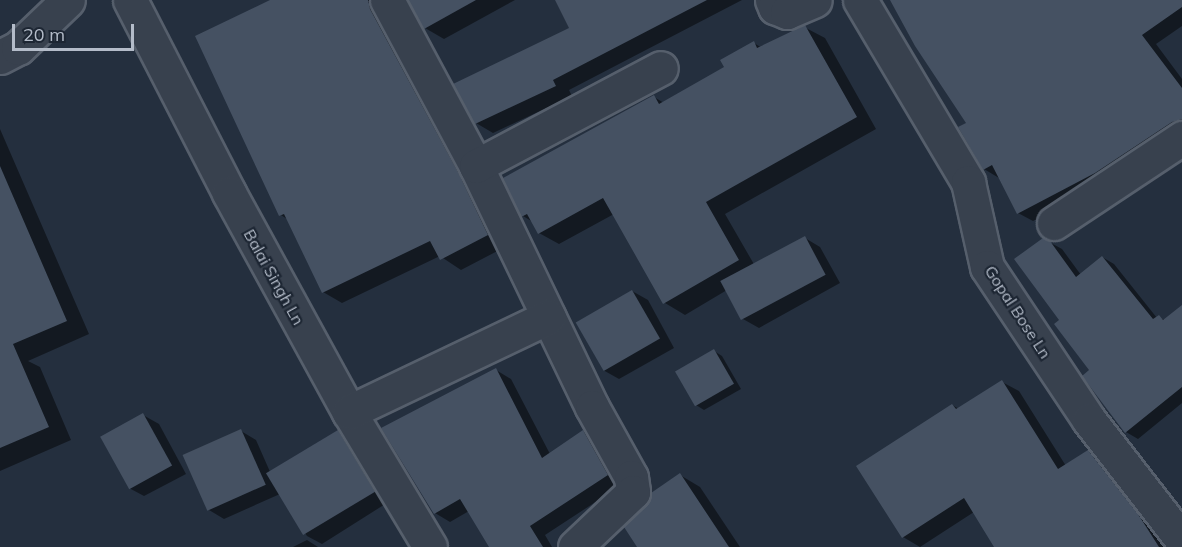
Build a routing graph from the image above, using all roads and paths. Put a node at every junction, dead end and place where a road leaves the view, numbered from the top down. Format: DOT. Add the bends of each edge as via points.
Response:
graph roads {
  1 [pos="68,0"];
  2 [pos="130,0"];
  3 [pos="387,0"];
  4 [pos="772,0"];
  5 [pos="815,0"];
  6 [pos="860,0"];
  7 [pos="0,57"];
  8 [pos="661,68"];
  9 [pos="1182,138"];
  10 [pos="476,166"];
  11 [pos="1054,223"];
  12 [pos="548,317"];
  13 [pos="349,412"];
  14 [pos="1182,540"];
  15 [pos="430,547"];
  16 [pos="575,547"];
  1 -- 7 [label="street" via="18,48"];
  2 -- 13 [label="street, Balai Singh Ln" via="229,193"];
  3 -- 10 [label="street"];
  4 -- 5 [label="street" via="775,7 787,12"];
  6 -- 14 [label="street, Gopal Bose Ln" via="968,182 987,267 1089,420"];
  8 -- 10 [label="street"];
  9 -- 11 [label="street"];
  10 -- 12 [label="street"];
  12 -- 13 [label="street"];
  12 -- 16 [label="street" via="631,477 633,492"];
  13 -- 15 [label="street, Balai Singh Ln"];
}
